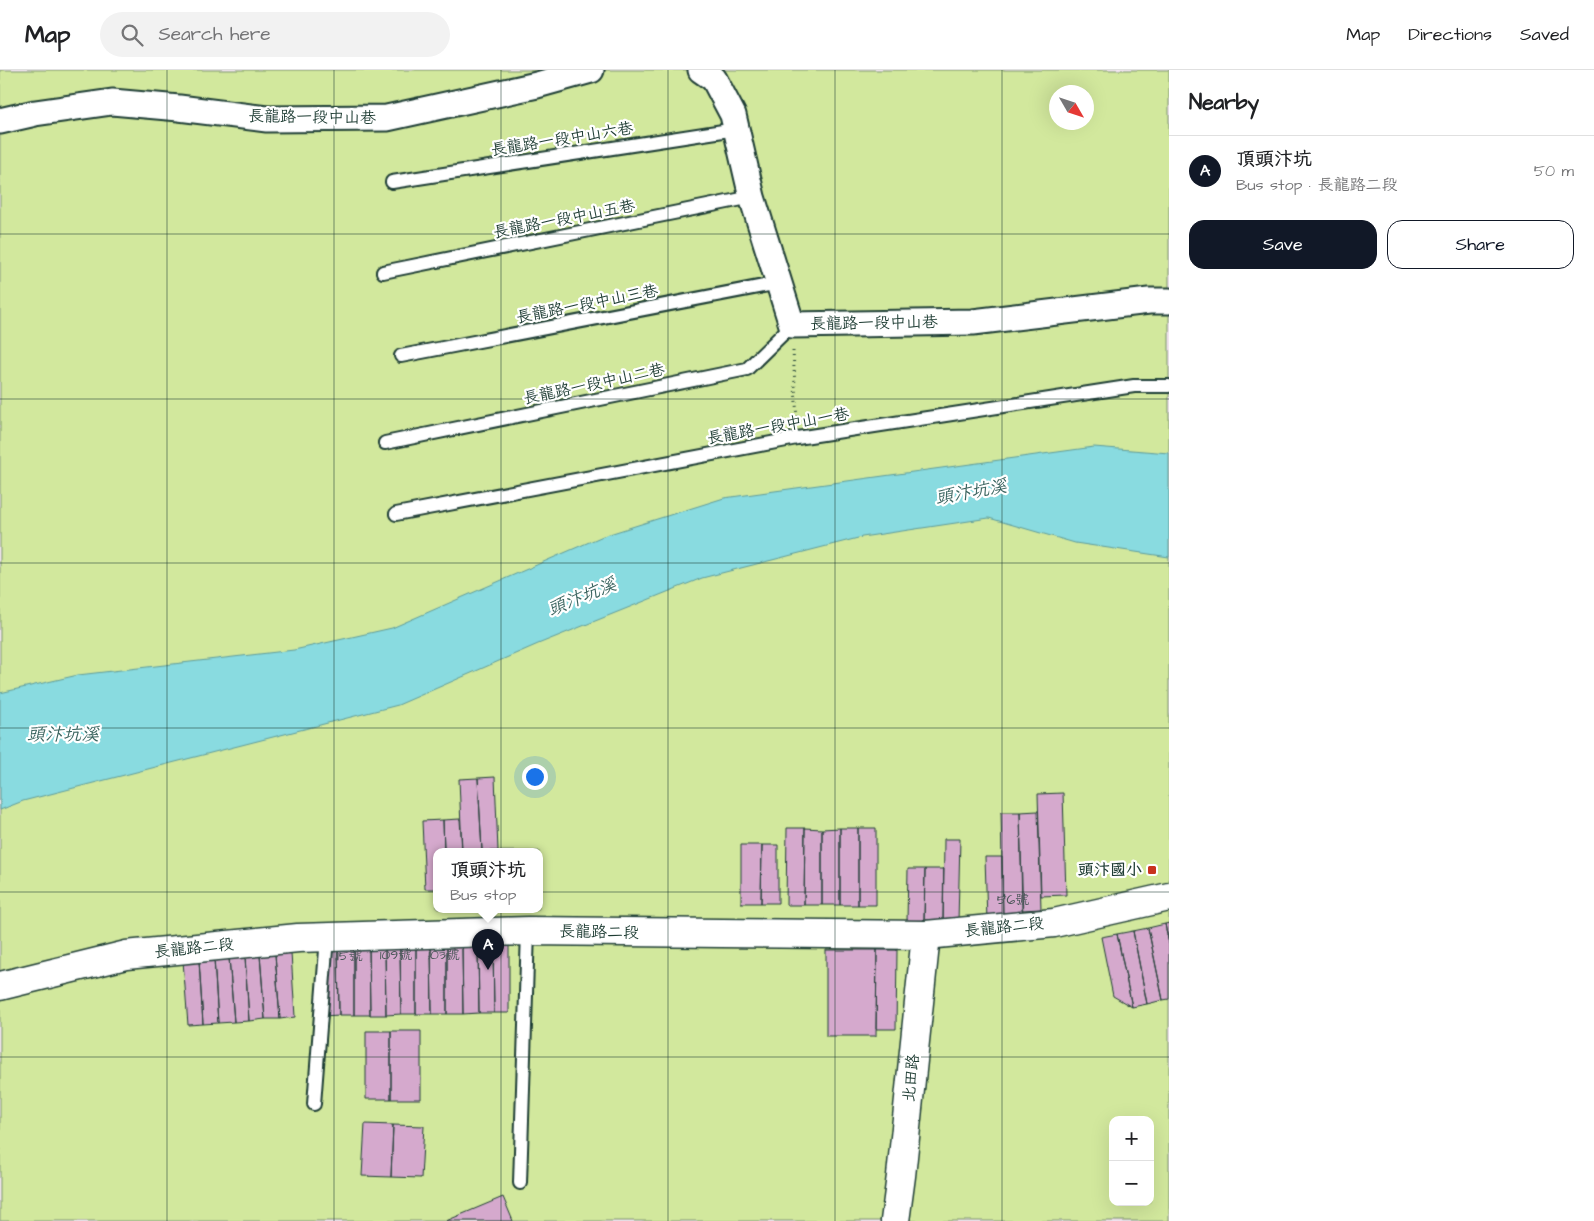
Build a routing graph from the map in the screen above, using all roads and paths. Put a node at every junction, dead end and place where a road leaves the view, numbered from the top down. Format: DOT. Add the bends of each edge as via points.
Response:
graph roads {
  1 [pos="591,70"];
  2 [pos="701,70"];
  3 [pos="0,121"];
  4 [pos="736,129"];
  5 [pos="392,182"];
  6 [pos="752,197"];
  7 [pos="383,272"];
  8 [pos="779,283"];
  9 [pos="1169,300"];
  10 [pos="792,325"];
  11 [pos="401,356"];
  12 [pos="1169,386"];
  13 [pos="797,438"];
  14 [pos="385,443"];
  15 [pos="396,514"];
  16 [pos="1169,896"];
  17 [pos="528,931"];
  18 [pos="926,935"];
  19 [pos="327,938"];
  20 [pos="0,986"];
  21 [pos="314,1104"];
  22 [pos="520,1183"];
  23 [pos="895,1221"];
  1 -- 3 [label="street, 長龍路一段中山巷" via="387,118 267,119 112,102"];
  2 -- 4 [label="street, 長龍路一段中山巷" via="714,80 733,115"];
  4 -- 5 [label="lane, 長龍路一段中山六巷"];
  4 -- 6 [label="street, 長龍路一段中山巷"];
  6 -- 7 [label="lane, 長龍路一段中山五巷"];
  6 -- 8 [label="street, 長龍路一段中山巷"];
  8 -- 10 [label="street, 長龍路一段中山巷"];
  8 -- 11 [label="lane, 長龍路一段中山三巷"];
  9 -- 10 [label="street, 長龍路一段中山巷" via="973,322"];
  10 -- 13 [label="path"];
  10 -- 14 [label="lane, 長龍路一段中山二巷" via="747,369"];
  12 -- 13 [label="lane, 長龍路一段中山一巷" via="1134,386"];
  13 -- 15 [label="lane, 長龍路一段中山一巷"];
  16 -- 18 [label="main road, 長龍路二段" via="1054,922"];
  17 -- 18 [label="main road, 長龍路二段"];
  17 -- 19 [label="main road, 長龍路二段"];
  17 -- 22 [label="lane"];
  18 -- 23 [label="main road, 北田路"];
  19 -- 20 [label="main road, 長龍路二段" via="126,955"];
  19 -- 21 [label="lane"];
}
